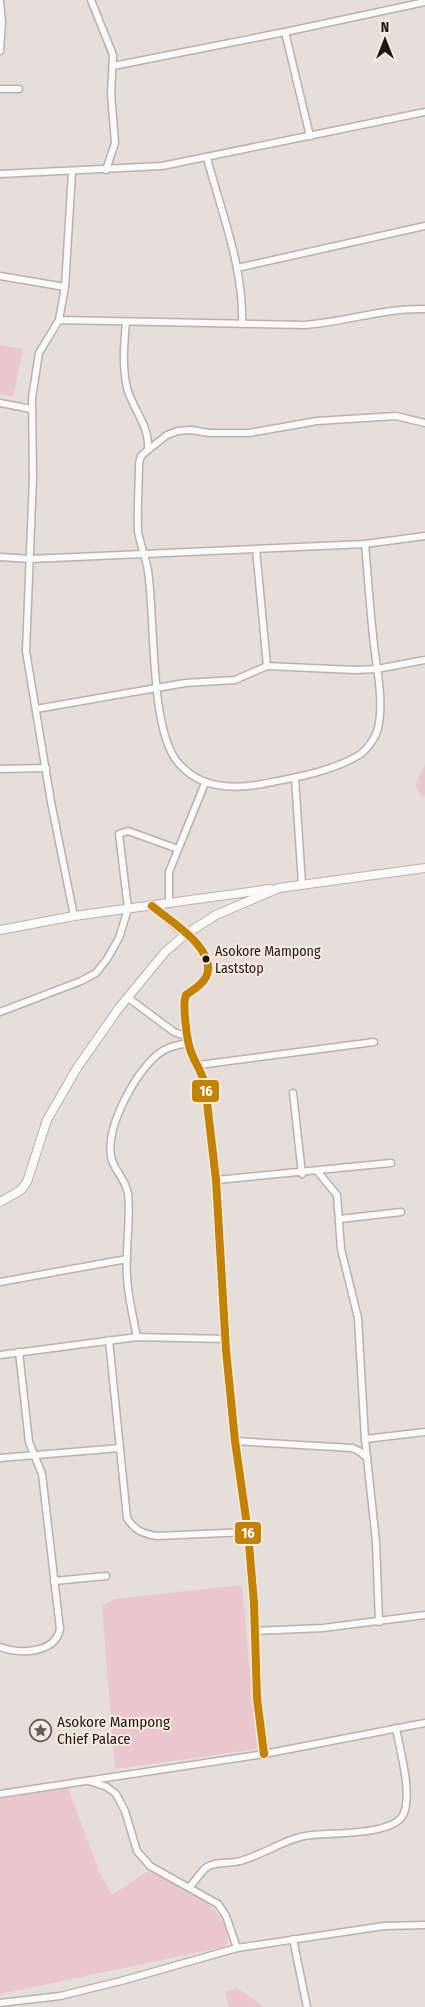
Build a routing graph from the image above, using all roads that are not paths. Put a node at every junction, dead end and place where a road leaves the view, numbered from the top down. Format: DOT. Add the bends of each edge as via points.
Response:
graph roads {
  1 [pos="91,0"];
  2 [pos="0,2"];
  3 [pos="425,2"];
  4 [pos="285,32"];
  5 [pos="0,51"];
  6 [pos="113,66"];
  7 [pos="0,88"];
  8 [pos="19,89"];
  9 [pos="425,112"];
  10 [pos="310,136"];
  11 [pos="206,158"];
  12 [pos="106,170"];
  13 [pos="72,172"];
  14 [pos="0,174"];
  15 [pos="425,226"];
  16 [pos="236,268"];
  17 [pos="0,276"];
  18 [pos="65,287"];
  19 [pos="425,309"];
  20 [pos="59,320"];
  21 [pos="126,322"];
  22 [pos="242,324"];
  23 [pos="0,403"];
  24 [pos="31,409"];
  25 [pos="425,423"];
  26 [pos="148,450"];
  27 [pos="425,536"];
  28 [pos="365,544"];
  29 [pos="256,549"];
  30 [pos="144,554"];
  31 [pos="0,557"];
  32 [pos="30,558"];
  33 [pos="425,660"];
  34 [pos="267,666"];
  35 [pos="376,669"];
  36 [pos="158,688"];
  37 [pos="36,709"];
  38 [pos="46,768"];
  39 [pos="0,769"];
  40 [pos="295,778"];
  41 [pos="205,783"];
  42 [pos="178,849"];
  43 [pos="425,868"];
  44 [pos="302,884"];
  45 [pos="279,888"];
  46 [pos="169,904"];
  47 [pos="152,906"];
  48 [pos="128,909"];
  49 [pos="74,916"];
  50 [pos="0,930"];
  51 [pos="186,934"];
  52 [pos="127,997"];
  53 [pos="0,1012"];
  54 [pos="188,1040"];
  55 [pos="374,1042"];
  56 [pos="198,1065"];
  57 [pos="293,1093"];
  58 [pos="390,1163"];
  59 [pos="318,1172"];
  60 [pos="302,1174"];
  61 [pos="216,1180"];
  62 [pos="0,1202"];
  63 [pos="401,1212"];
  64 [pos="340,1219"];
  65 [pos="127,1259"];
  66 [pos="0,1282"];
  67 [pos="137,1337"];
  68 [pos="226,1339"];
  69 [pos="109,1340"];
  70 [pos="18,1352"];
  71 [pos="0,1355"];
  72 [pos="425,1432"];
  73 [pos="365,1440"];
  74 [pos="235,1441"];
  75 [pos="120,1448"];
  76 [pos="32,1455"];
  77 [pos="0,1458"];
  78 [pos="367,1458"];
  79 [pos="248,1532"];
  80 [pos="106,1576"];
  81 [pos="54,1581"];
  82 [pos="425,1615"];
  83 [pos="379,1622"];
  84 [pos="254,1631"];
  85 [pos="0,1647"];
  86 [pos="425,1723"];
  87 [pos="396,1728"];
  88 [pos="264,1754"];
  89 [pos="88,1780"];
  90 [pos="0,1794"];
  91 [pos="189,1887"];
  92 [pos="425,1925"];
  93 [pos="293,1939"];
  94 [pos="236,1948"];
  95 [pos="0,2003"];
  96 [pos="307,2007"];
  1 -- 6 [label="street" via="113,54"];
  2 -- 5 [label="street"];
  3 -- 4 [label="street"];
  4 -- 6 [label="street"];
  4 -- 10 [label="street"];
  6 -- 12 [label="street" via="111,93 115,143"];
  7 -- 8 [label="street"];
  9 -- 10 [label="street"];
  10 -- 11 [label="street"];
  11 -- 12 [label="street" via="162,166"];
  11 -- 16 [label="street"];
  12 -- 13 [label="street"];
  13 -- 14 [label="street"];
  13 -- 18 [label="street"];
  15 -- 16 [label="street"];
  16 -- 22 [label="street" via="242,292"];
  17 -- 18 [label="street"];
  18 -- 20 [label="street"];
  19 -- 22 [label="street" via="382,312 323,324"];
  20 -- 21 [label="street"];
  20 -- 24 [label="street" via="39,352"];
  21 -- 22 [label="street"];
  21 -- 26 [label="street" via="125,378 135,409 146,427"];
  23 -- 24 [label="street"];
  24 -- 32 [label="street"];
  25 -- 26 [label="street" via="396,416 317,421 249,433 191,430 167,435"];
  26 -- 30 [label="street" via="139,463 138,531"];
  27 -- 28 [label="street"];
  28 -- 29 [label="street"];
  28 -- 35 [label="street"];
  29 -- 30 [label="street"];
  29 -- 34 [label="street"];
  30 -- 32 [label="street"];
  30 -- 36 [label="street"];
  31 -- 32 [label="street"];
  32 -- 37 [label="street" via="26,651"];
  33 -- 35 [label="street"];
  34 -- 35 [label="street"];
  34 -- 36 [label="street" via="235,680"];
  35 -- 40 [label="street" via="378,728 371,742 359,754"];
  36 -- 37 [label="street"];
  36 -- 41 [label="street" via="165,737 176,760"];
  37 -- 38 [label="street"];
  38 -- 39 [label="street"];
  38 -- 49 [label="street"];
  40 -- 41 [label="street" via="251,786 225,787"];
  40 -- 44 [label="street"];
  41 -- 42 [label="street"];
  42 -- 46 [label="street" via="169,872"];
  42 -- 48 [label="street" via="128,831 119,834"];
  43 -- 44 [label="street"];
  44 -- 45 [label="street"];
  45 -- 46 [label="street"];
  45 -- 51 [label="street" via="216,915"];
  46 -- 47 [label="street"];
  47 -- 48 [label="street"];
  47 -- 51 [label="street"];
  48 -- 49 [label="street"];
  48 -- 53 [label="street" via="119,938 96,973 27,1004"];
  49 -- 50 [label="street"];
  51 -- 52 [label="street" via="165,952"];
  51 -- 54 [label="street" via="208,958 206,977 184,998"];
  52 -- 54 [label="street"];
  52 -- 62 [label="street" via="77,1068 47,1120 27,1182 21,1190"];
  54 -- 56 [label="street"];
  54 -- 65 [label="street" via="158,1054 128,1092 118,1114 110,1149 128,1195"];
  55 -- 56 [label="street"];
  56 -- 61 [label="street" via="205,1085"];
  57 -- 60 [label="street"];
  58 -- 59 [label="street"];
  59 -- 60 [label="street"];
  59 -- 64 [label="street" via="334,1188"];
  60 -- 61 [label="street"];
  61 -- 68 [label="street"];
  63 -- 64 [label="street"];
  64 -- 73 [label="street" via="341,1249 358,1318"];
  65 -- 66 [label="street"];
  65 -- 67 [label="street"];
  67 -- 68 [label="street"];
  67 -- 69 [label="street"];
  68 -- 74 [label="street"];
  69 -- 70 [label="street"];
  69 -- 75 [label="street"];
  70 -- 71 [label="street"];
  70 -- 76 [label="street"];
  72 -- 73 [label="street"];
  73 -- 78 [label="street"];
  74 -- 78 [label="street" via="352,1448"];
  74 -- 79 [label="street"];
  75 -- 76 [label="street"];
  75 -- 79 [label="street" via="127,1518 138,1531 157,1536"];
  76 -- 77 [label="street"];
  76 -- 81 [label="street" via="41,1467"];
  78 -- 83 [label="street" via="376,1542"];
  79 -- 84 [label="street"];
  80 -- 81 [label="street"];
  81 -- 85 [label="street" via="60,1630 58,1639 52,1646 43,1648"];
  82 -- 83 [label="street"];
  83 -- 84 [label="street"];
  84 -- 88 [label="street"];
  86 -- 87 [label="street"];
  87 -- 88 [label="street"];
  87 -- 91 [label="street" via="407,1795 403,1816 396,1823 381,1828 309,1835 249,1859 207,1867"];
  88 -- 89 [label="street"];
  89 -- 90 [label="street"];
  89 -- 91 [label="street" via="116,1794 125,1811 137,1852 150,1866"];
  91 -- 94 [label="street" via="218,1904 226,1916"];
  92 -- 93 [label="street" via="384,1926"];
  93 -- 94 [label="street"];
  93 -- 96 [label="street"];
  94 -- 95 [label="street" via="69,1994"];
}
